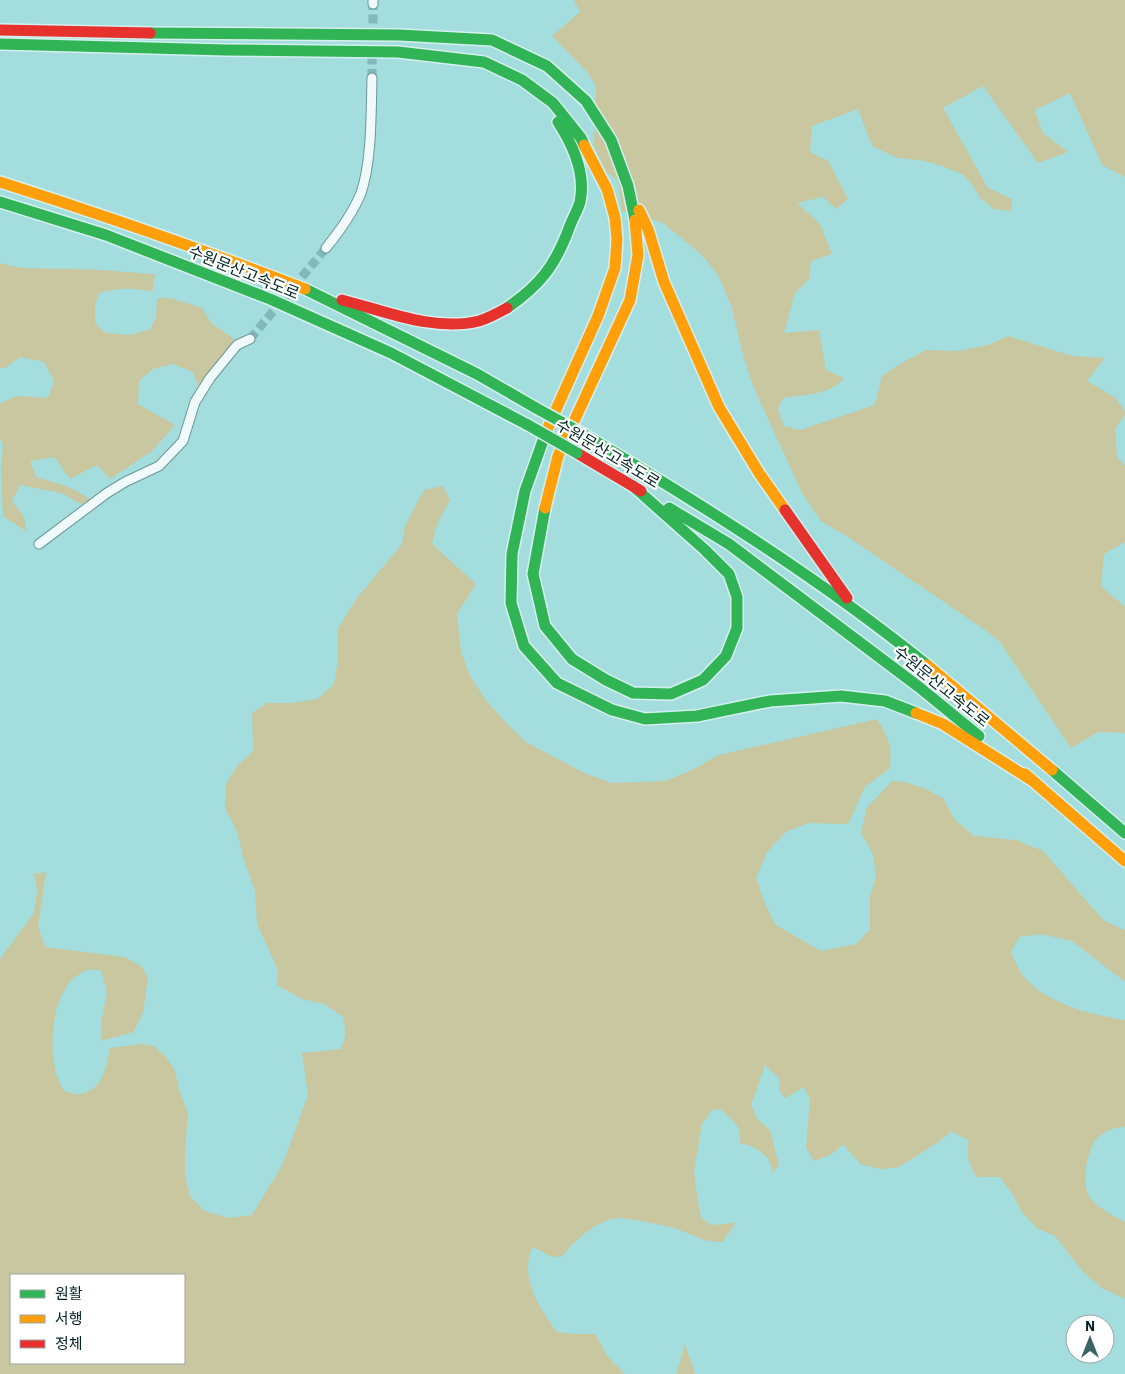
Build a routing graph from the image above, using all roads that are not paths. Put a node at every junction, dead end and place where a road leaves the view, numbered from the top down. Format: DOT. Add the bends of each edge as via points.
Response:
graph roads {
  1 [pos="0,30"];
  2 [pos="0,44"];
  3 [pos="372,78"];
  4 [pos="537,91"];
  5 [pos="0,182"];
  6 [pos="628,186"];
  7 [pos="0,202"];
  8 [pos="326,248"];
  9 [pos="309,291"];
  10 [pos="250,339"];
  11 [pos="633,486"];
  12 [pos="39,544"];
  13 [pos="855,610"];
  14 [pos="1033,780"];
  15 [pos="1125,832"];
  16 [pos="1125,861"];
  1 -- 6 [label="highway" via="399,35 492,40 547,66 586,101 610,140"];
  2 -- 4 [label="highway" via="398,52 484,62"];
  3 -- 8 [label="street" via="368,156 362,189 353,210"];
  4 -- 9 [label="highway" via="566,133 580,172 580,201 558,255 540,281 518,302 469,323 430,322"];
  4 -- 14 [label="highway" via="553,103 581,138 607,189 617,238 614,268 598,316 540,446 525,492 512,554 511,603 524,646 558,683 612,710 645,719 697,716 770,701 841,696 885,701 943,724"];
  5 -- 9 [label="highway, 수원문산고속도로" via="112,218"];
  6 -- 11 [label="highway" via="638,255 630,300 558,456 533,574 545,626 572,659 633,693 671,694 703,680 726,656 737,628 737,597 729,574"];
  6 -- 13 [label="highway" via="648,229 664,282 719,407 759,473"];
  7 -- 11 [label="highway, 수원문산고속도로, bridge" via="106,235 270,299 390,353 528,424"];
  9 -- 13 [label="highway, 수원문산고속도로, bridge" via="477,374 585,435 695,501"];
  10 -- 12 [label="street" via="237,344 210,378 195,402 182,441 158,466 107,493"];
  11 -- 14 [label="highway, 수원문산고속도로" via="729,544 920,687"];
  13 -- 15 [label="highway, 수원문산고속도로" via="972,702"];
  14 -- 16 [label="highway, 수원문산고속도로"];
}
